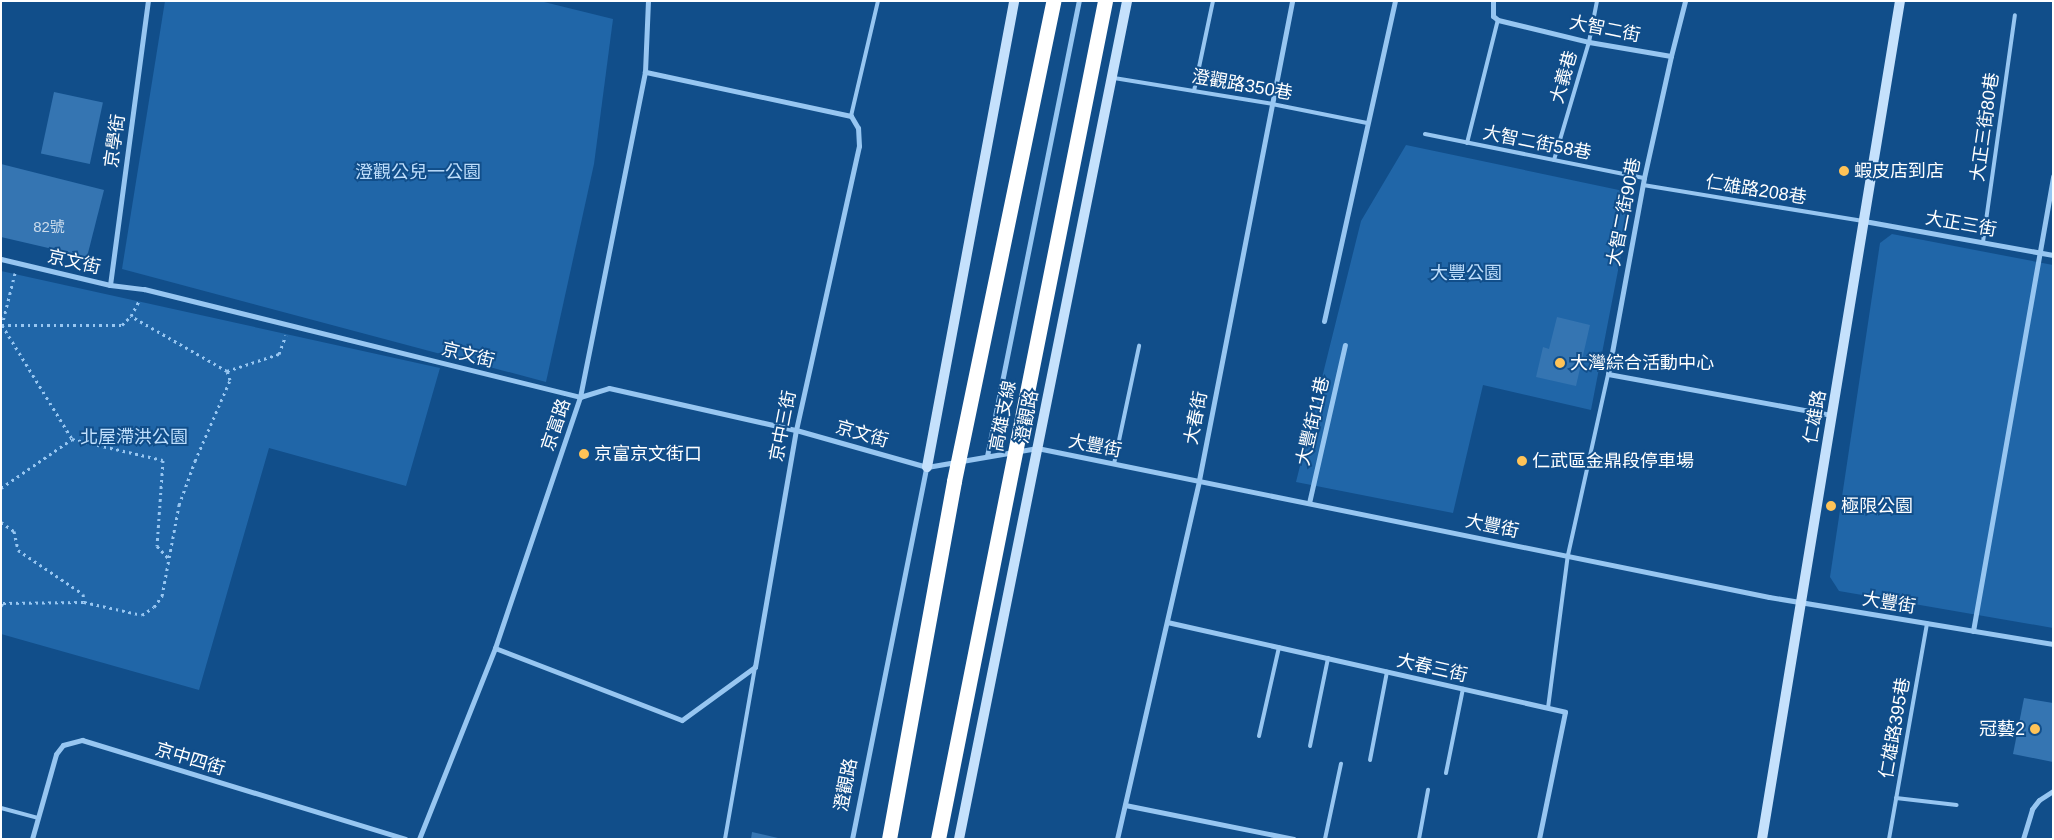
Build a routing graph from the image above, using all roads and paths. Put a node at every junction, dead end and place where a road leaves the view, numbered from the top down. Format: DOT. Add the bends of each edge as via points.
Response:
graph roads {
  1 [pos="148,1"];
  2 [pos="648,1"];
  3 [pos="878,1"];
  4 [pos="1014,1"];
  5 [pos="1053,1"];
  6 [pos="1079,1"];
  7 [pos="1105,1"];
  8 [pos="1127,1"];
  9 [pos="1213,1"];
  10 [pos="1292,1"];
  11 [pos="1395,1"];
  12 [pos="1493,1"];
  13 [pos="1597,1"];
  14 [pos="1685,1"];
  15 [pos="1900,1"];
  16 [pos="2015,15"];
  17 [pos="1498,20"];
  18 [pos="1589,42"];
  19 [pos="1671,56"];
  20 [pos="645,72"];
  21 [pos="1112,77"];
  22 [pos="1194,91"];
  23 [pos="1272,104"];
  24 [pos="851,116"];
  25 [pos="1367,123"];
  26 [pos="1425,134"];
  27 [pos="1467,143"];
  28 [pos="1554,160"];
  29 [pos="2053,176"];
  30 [pos="1644,178"];
  31 [pos="1643,185"];
  32 [pos="1864,221"];
  33 [pos="1983,242"];
  34 [pos="2040,252"];
  35 [pos="2053,255"];
  36 [pos="1,259"];
  37 [pos="17,263"];
  38 [pos="110,285"];
  39 [pos="144,289"];
  40 [pos="132,316"];
  41 [pos="1324,321"];
  42 [pos="290,324"];
  43 [pos="2,325"];
  44 [pos="1345,345"];
  45 [pos="1139,346"];
  46 [pos="227,371"];
  47 [pos="1608,374"];
  48 [pos="580,397"];
  49 [pos="1832,415"];
  50 [pos="796,430"];
  51 [pos="72,439"];
  52 [pos="1037,448"];
  53 [pos="987,456"];
  54 [pos="1114,464"];
  55 [pos="926,466"];
  56 [pos="1198,480"];
  57 [pos="1,488"];
  58 [pos="1309,503"];
  59 [pos="1,522"];
  60 [pos="1568,555"];
  61 [pos="168,558"];
  62 [pos="84,602"];
  63 [pos="1800,602"];
  64 [pos="1,606"];
  65 [pos="1167,622"];
  66 [pos="1927,623"];
  67 [pos="1973,631"];
  68 [pos="2053,644"];
  69 [pos="1279,647"];
  70 [pos="495,648"];
  71 [pos="1328,658"];
  72 [pos="756,667"];
  73 [pos="1387,672"];
  74 [pos="1463,689"];
  75 [pos="1548,708"];
  76 [pos="1258,736"];
  77 [pos="1310,746"];
  78 [pos="1370,760"];
  79 [pos="1341,764"];
  80 [pos="1446,773"];
  81 [pos="1428,790"];
  82 [pos="2053,791"];
  83 [pos="1896,798"];
  84 [pos="1125,805"];
  85 [pos="1957,805"];
  86 [pos="1,808"];
  87 [pos="38,818"];
  88 [pos="32,839"];
  89 [pos="405,839"];
  90 [pos="420,839"];
  91 [pos="725,839"];
  92 [pos="852,839"];
  93 [pos="889,839"];
  94 [pos="938,839"];
  95 [pos="959,839"];
  96 [pos="1118,839"];
  97 [pos="1294,839"];
  98 [pos="1325,839"];
  99 [pos="1419,839"];
  100 [pos="1539,839"];
  101 [pos="1762,839"];
  102 [pos="1889,839"];
  103 [pos="2023,839"];
  1 -- 38 [label="street, 京學街"];
  2 -- 20 [label="street, 京富路"];
  3 -- 24 [label="lane"];
  4 -- 55 [label="street, 澄觀路"];
  5 -- 93 [label="highway, 高雄支線" via="954,481"];
  6 -- 53 [label="street"];
  7 -- 94 [label="highway, 高雄支線"];
  8 -- 21 [label="street, 澄觀路"];
  9 -- 22 [label="lane"];
  10 -- 23 [label="street, 大春街"];
  11 -- 25 [label="street"];
  12 -- 17 [label="street" via="1493,16"];
  13 -- 18 [label="lane, 大義巷"];
  14 -- 19 [label="street"];
  15 -- 32 [label="street, 仁雄路"];
  16 -- 33 [label="lane, 大正三街80巷"];
  17 -- 18 [label="street, 大智二街"];
  17 -- 27 [label="lane"];
  18 -- 19 [label="street, 大智二街"];
  18 -- 28 [label="lane, 大義巷"];
  19 -- 30 [label="street, 大智二街90巷"];
  20 -- 24 [label="street"];
  20 -- 48 [label="street, 京富路"];
  21 -- 22 [label="lane, 澄觀路350巷"];
  21 -- 52 [label="street, 澄觀路"];
  22 -- 23 [label="lane, 澄觀路350巷"];
  23 -- 25 [label="lane, 澄觀路350巷"];
  23 -- 56 [label="street, 大春街"];
  24 -- 50 [label="street, 京中三街" via="858,128 859,146"];
  25 -- 41 [label="street"];
  26 -- 27 [label="lane, 大智二街58巷"];
  27 -- 28 [label="lane, 大智二街58巷"];
  28 -- 30 [label="lane, 大智二街58巷"];
  29 -- 34 [label="street"];
  30 -- 31 [label="street, 大智二街90巷"];
  31 -- 32 [label="lane, 仁雄路208巷"];
  31 -- 47 [label="street, 大智二街90巷"];
  32 -- 33 [label="street, 大正三街"];
  32 -- 49 [label="street, 仁雄路"];
  33 -- 34 [label="street, 大正三街"];
  34 -- 35 [label="street, 大正三街"];
  34 -- 67 [label="street"];
  36 -- 37 [label="street, 京文街"];
  37 -- 38 [label="street, 京文街"];
  37 -- 43 [label="path"];
  38 -- 39 [label="street, 京文街"];
  39 -- 40 [label="path"];
  39 -- 42 [label="street, 京文街"];
  40 -- 43 [label="path" via="122,326"];
  40 -- 46 [label="path"];
  42 -- 46 [label="path" via="279,354"];
  42 -- 48 [label="street, 京文街"];
  43 -- 51 [label="path"];
  44 -- 58 [label="street, 大豐街11巷"];
  45 -- 54 [label="lane"];
  46 -- 61 [label="path" via="230,380 179,505"];
  47 -- 49 [label="street"];
  47 -- 60 [label="lane"];
  48 -- 50 [label="street, 京文街" via="609,388"];
  48 -- 70 [label="street, 京富路"];
  49 -- 63 [label="street, 仁雄路"];
  50 -- 55 [label="street, 京文街"];
  50 -- 72 [label="street, 京中三街"];
  51 -- 57 [label="path"];
  51 -- 61 [label="path" via="163,460 157,546"];
  52 -- 53 [label="street, 大豐街"];
  52 -- 54 [label="street, 大豐街"];
  52 -- 95 [label="street, 澄觀路"];
  53 -- 55 [label="street, 大豐街"];
  54 -- 56 [label="street, 大豐街"];
  55 -- 92 [label="street, 澄觀路"];
  56 -- 58 [label="street, 大豐街"];
  56 -- 65 [label="street, 大春街"];
  58 -- 60 [label="street, 大豐街"];
  59 -- 62 [label="path" via="14,531 18,550 83,594"];
  60 -- 63 [label="street, 大豐街"];
  60 -- 75 [label="lane"];
  61 -- 62 [label="path" via="162,596 142,615"];
  62 -- 64 [label="path" via="3,602"];
  63 -- 66 [label="street, 大豐街"];
  63 -- 101 [label="street, 仁雄路"];
  65 -- 69 [label="street, 大春三街"];
  65 -- 84 [label="street, 大春街"];
  66 -- 67 [label="street, 大豐街"];
  66 -- 83 [label="lane, 仁雄路395巷"];
  67 -- 68 [label="street, 大豐街"];
  69 -- 71 [label="street, 大春三街"];
  69 -- 76 [label="lane"];
  70 -- 72 [label="street" via="682,720"];
  70 -- 90 [label="street, 京富路"];
  71 -- 73 [label="street, 大春三街"];
  71 -- 77 [label="lane"];
  72 -- 91 [label="lane"];
  73 -- 74 [label="street, 大春三街"];
  73 -- 78 [label="lane"];
  74 -- 75 [label="street, 大春三街"];
  74 -- 80 [label="lane"];
  75 -- 100 [label="street, 大春三街" via="1565,712"];
  79 -- 98 [label="lane"];
  81 -- 99 [label="lane"];
  82 -- 103 [label="street" via="2032,809"];
  83 -- 85 [label="lane"];
  83 -- 102 [label="lane, 仁雄路395巷"];
  84 -- 96 [label="street, 大春街"];
  84 -- 97 [label="street"];
  86 -- 87 [label="lane"];
  87 -- 88 [label="street, 京中四街"];
  87 -- 89 [label="street, 京中四街" via="56,754 63,745 82,740"];
}
